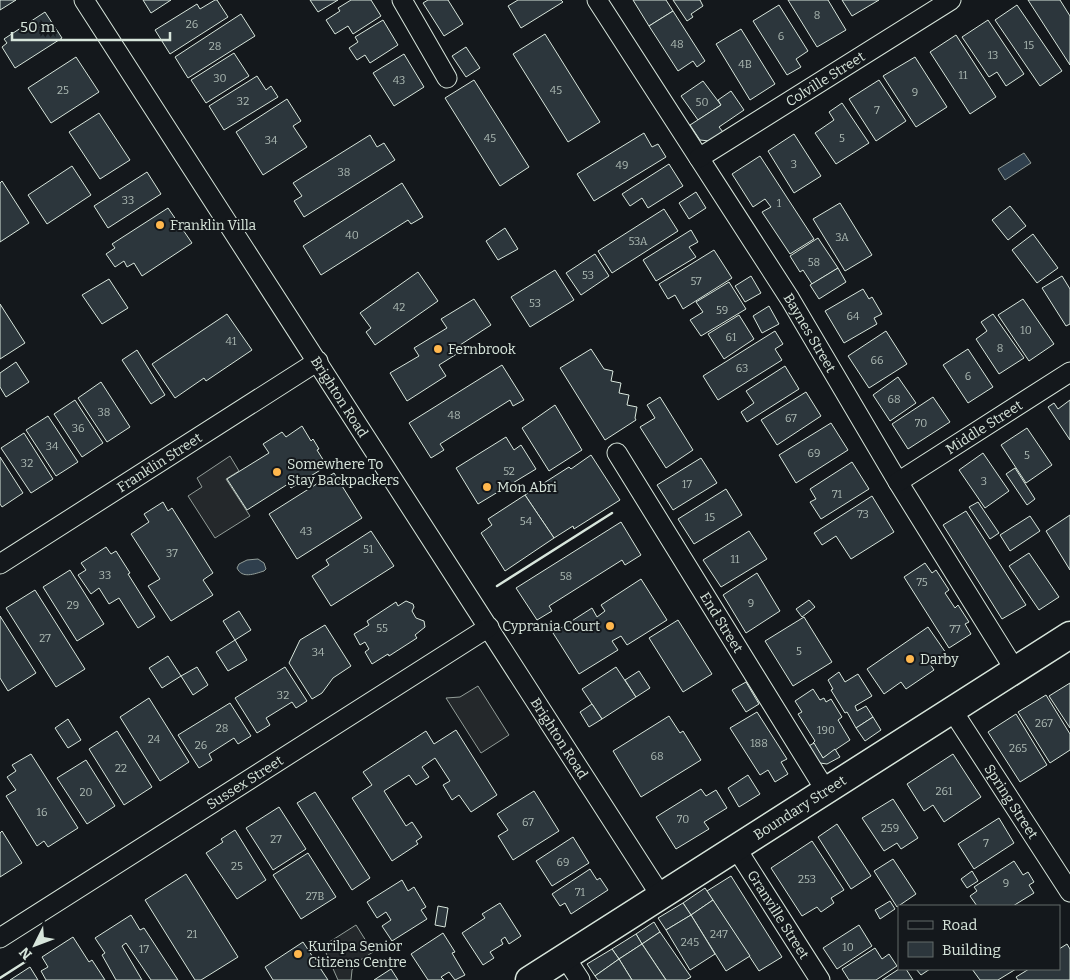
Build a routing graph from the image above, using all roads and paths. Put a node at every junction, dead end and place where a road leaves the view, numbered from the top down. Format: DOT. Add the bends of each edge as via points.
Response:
graph roads {
  1 [pos="84,0"];
  2 [pos="597,0"];
  3 [pos="951,0"];
  4 [pos="405,1"];
  5 [pos="447,78"];
  6 [pos="699,158"];
  7 [pos="318,361"];
  8 [pos="1070,372"];
  9 [pos="617,453"];
  10 [pos="898,482"];
  11 [pos="0,564"];
  12 [pos="489,627"];
  13 [pos="1070,636"];
  14 [pos="1016,670"];
  15 [pos="952,710"];
  16 [pos="826,791"];
  17 [pos="736,848"];
  18 [pos="1070,892"];
  19 [pos="662,896"];
  20 [pos="0,938"];
  21 [pos="565,957"];
  22 [pos="529,980"];
  23 [pos="580,980"];
  24 [pos="820,980"];
  1 -- 7 [label="street, Brighton Road"];
  2 -- 6 [label="street, Baynes Street"];
  3 -- 6 [label="street, Colville Street"];
  4 -- 5 [label="street"];
  6 -- 10 [label="street, Baynes Street" via="790,299"];
  7 -- 11 [label="street, Franklin Street"];
  7 -- 12 [label="street, Brighton Road"];
  8 -- 10 [label="street, Middle Street"];
  9 -- 16 [label="street, End Street"];
  10 -- 14 [label="street, Baynes Street"];
  12 -- 19 [label="street, Brighton Road"];
  12 -- 20 [label="street, Sussex Street"];
  13 -- 14 [label="street, Boundary Street"];
  14 -- 15 [label="street, Boundary Street"];
  15 -- 16 [label="street, Boundary Street"];
  15 -- 18 [label="street, Spring Street"];
  16 -- 17 [label="street, Boundary Street"];
  17 -- 19 [label="street, Boundary Street"];
  17 -- 24 [label="street, Granville Street"];
  19 -- 21 [label="street, Boundary Street"];
  21 -- 22 [label="street, Boundary Street"];
  21 -- 23 [label="street"];
}
